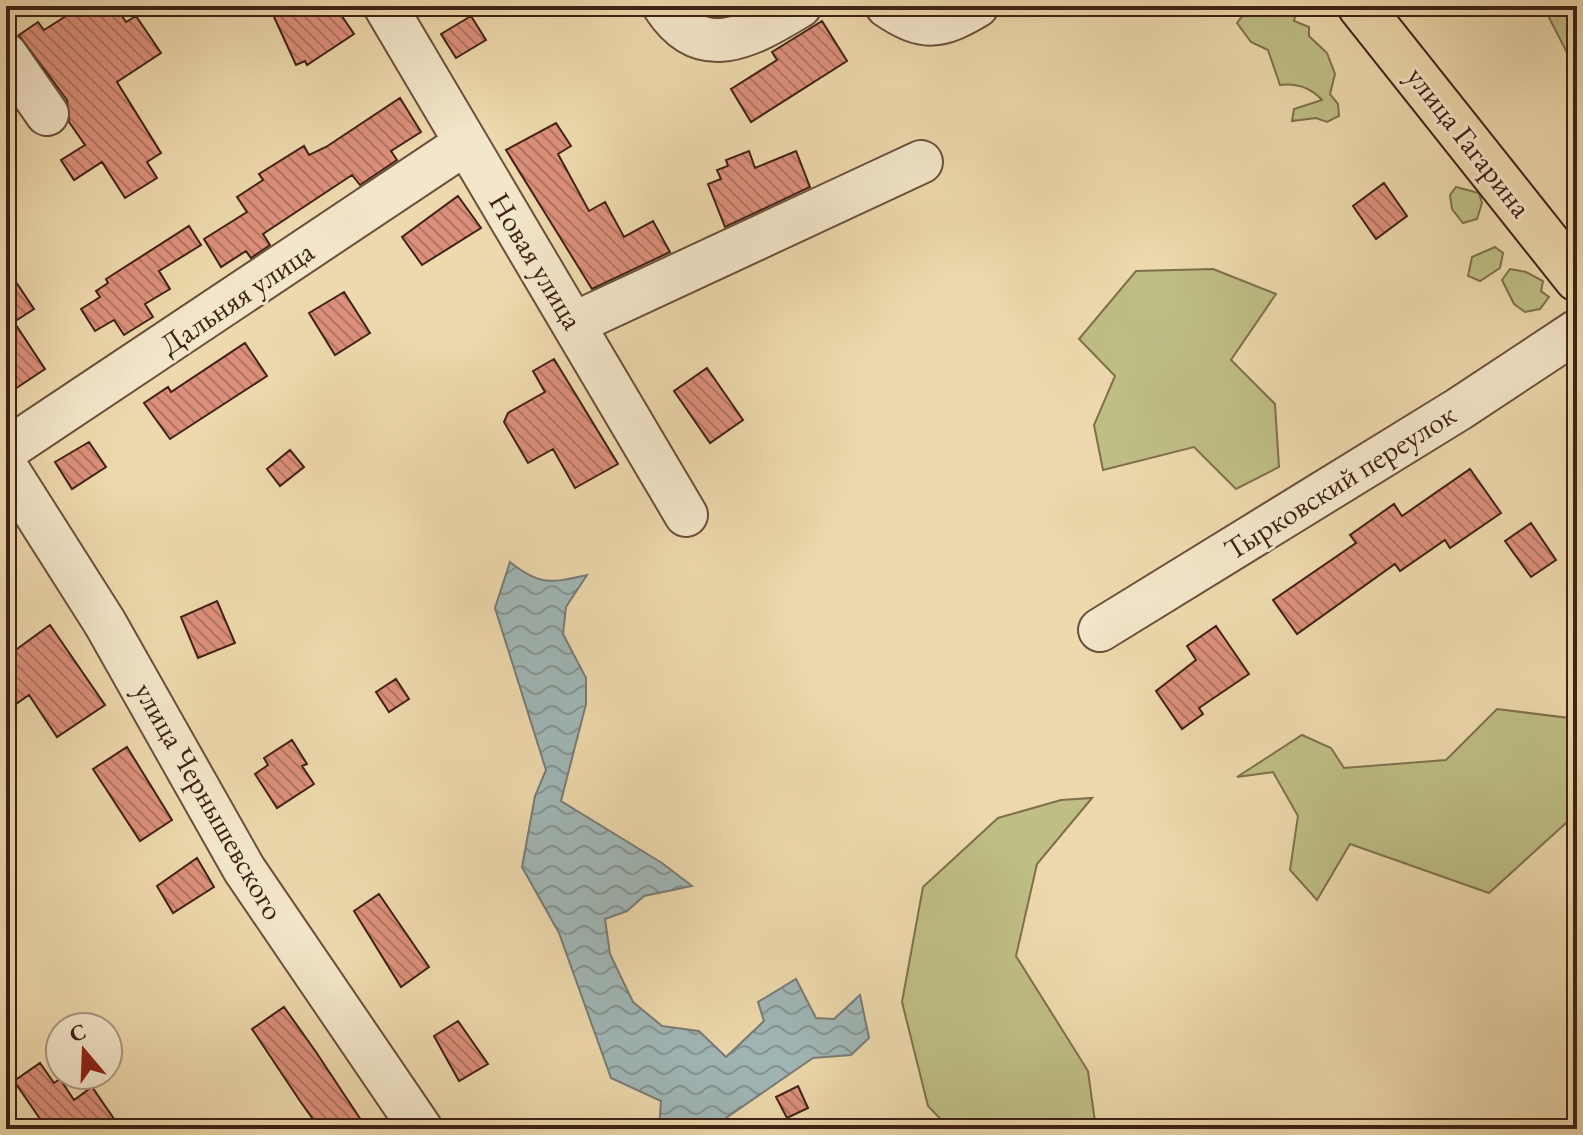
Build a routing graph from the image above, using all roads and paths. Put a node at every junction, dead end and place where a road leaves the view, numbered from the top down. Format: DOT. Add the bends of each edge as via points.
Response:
graph roads {
  1 [pos="385,6"];
  2 [pos="664,6"];
  3 [pos="800,6"];
  4 [pos="887,6"];
  5 [pos="977,6"];
  6 [pos="1360,6"];
  7 [pos="6,55"];
  8 [pos="47,114"];
  9 [pos="466,143"];
  10 [pos="921,162"];
  11 [pos="1577,279"];
  12 [pos="573,324"];
  13 [pos="1577,331"];
  14 [pos="6,450"];
  15 [pos="6,467"];
  16 [pos="686,515"];
  17 [pos="1100,630"];
  18 [pos="421,1129"];
  1 -- 9 [label="street, Новая улица"];
  2 -- 3 [label="street" via="693,35 725,40 755,33"];
  4 -- 5 [label="street" via="923,25 948,21"];
  6 -- 11 [label="main road, улица Гагарина"];
  7 -- 8 [label="street"];
  9 -- 12 [label="street, Новая улица"];
  9 -- 14 [label="street, Дальняя улица"];
  10 -- 12 [label="street"];
  12 -- 16 [label="street, Новая улица"];
  13 -- 17 [label="street, Тырковский переулок"];
  15 -- 18 [label="street, улица Чернышевского" via="105,623 244,869"];
}
